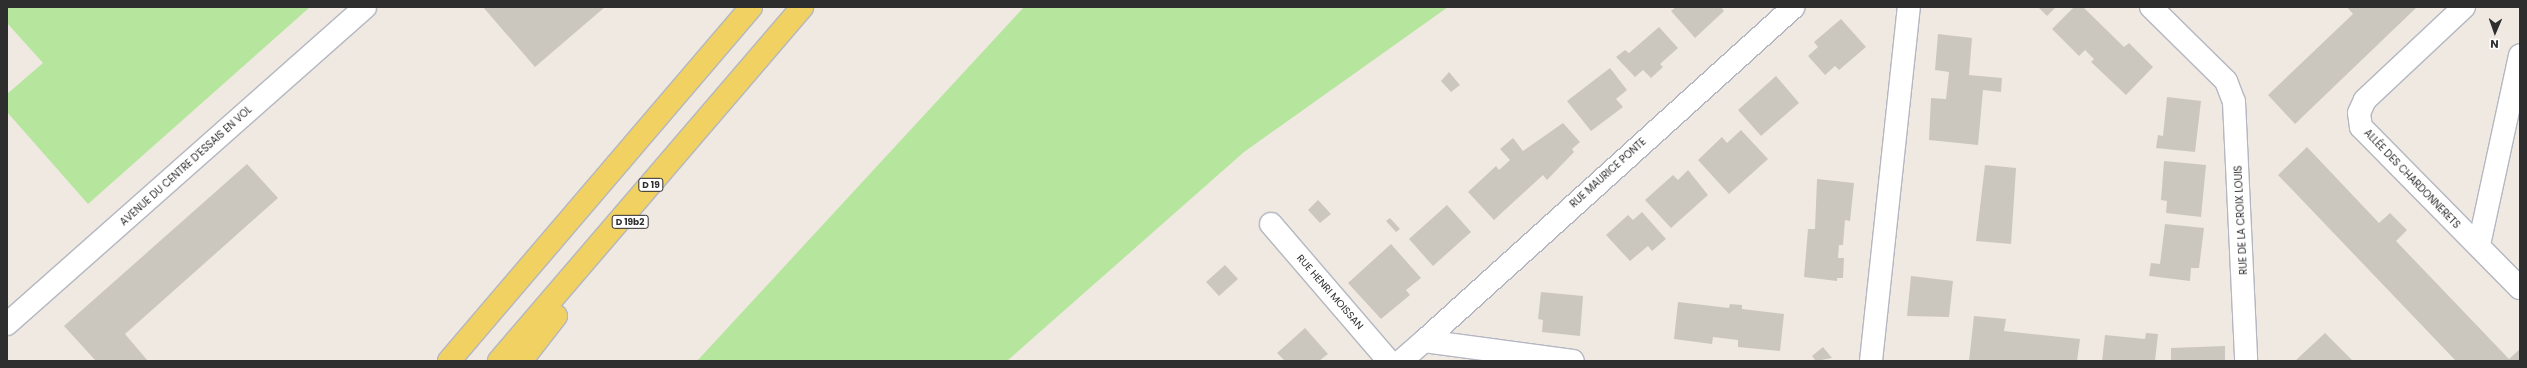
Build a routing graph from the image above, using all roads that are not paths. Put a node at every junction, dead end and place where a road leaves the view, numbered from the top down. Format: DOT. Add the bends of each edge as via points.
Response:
graph roads {
  1 [pos="365,7"];
  2 [pos="751,7"];
  3 [pos="802,7"];
  4 [pos="1793,7"];
  5 [pos="1909,7"];
  6 [pos="2151,7"];
  7 [pos="2464,7"];
  8 [pos="2520,55"];
  9 [pos="740,82"];
  10 [pos="1271,224"];
  11 [pos="2479,245"];
  12 [pos="2520,288"];
  13 [pos="7,324"];
  14 [pos="1424,341"];
  15 [pos="449,361"];
  16 [pos="499,361"];
  17 [pos="521,361"];
  18 [pos="1389,361"];
  19 [pos="1401,361"];
  20 [pos="1573,361"];
  21 [pos="1871,361"];
  22 [pos="2246,361"];
  1 -- 13 [label="street, AVENUE DU CENTRE D'ESSAIS EN VOL"];
  2 -- 15 [label="main road"];
  3 -- 9 [label="main road, D 19"];
  4 -- 14 [label="street, RUE MAURICE PONTE"];
  5 -- 21 [label="street"];
  6 -- 22 [label="street, RUE DE LA CROIX LOUIS" via="2226,81 2236,118"];
  7 -- 11 [label="street, ALLÉE DES CHARDONNERETS" via="2365,100 2359,113 2362,127 2450,220"];
  8 -- 11 [label="street"];
  9 -- 16 [label="main road, D 19"];
  9 -- 17 [label="main road, D 19b2"];
  10 -- 18 [label="street, RUE HENRI MOISSAN"];
  11 -- 12 [label="street, ALLÉE DES CHARDONNERETS"];
  14 -- 19 [label="street, RUE MAURICE PONTE"];
  14 -- 20 [label="street"];
}
